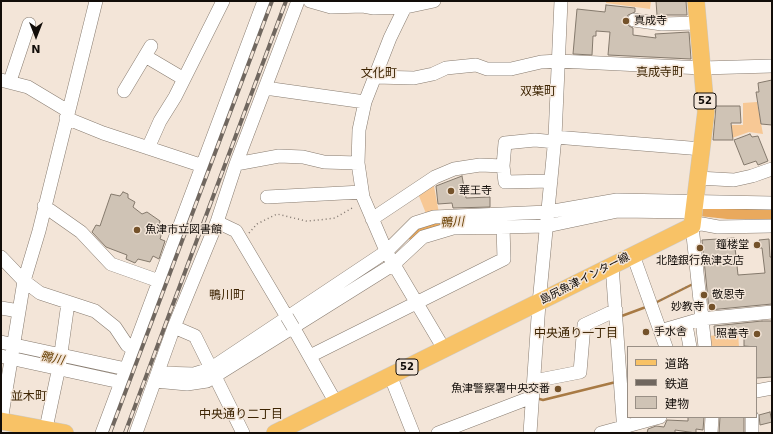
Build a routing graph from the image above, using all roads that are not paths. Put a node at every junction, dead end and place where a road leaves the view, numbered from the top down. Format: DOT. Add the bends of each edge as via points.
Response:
graph roads {
  1 [pos="96,1"];
  2 [pos="223,1"];
  3 [pos="264,1"];
  4 [pos="298,1"];
  5 [pos="310,1"];
  6 [pos="434,1"];
  7 [pos="561,1"];
  8 [pos="696,1"];
  9 [pos="407,4"];
  10 [pos="634,20"];
  11 [pos="698,23"];
  12 [pos="29,24"];
  13 [pos="559,61"];
  14 [pos="772,66"];
  15 [pos="702,68"];
  16 [pos="375,77"];
  17 [pos="184,79"];
  18 [pos="5,81"];
  19 [pos="265,88"];
  20 [pos="124,91"];
  21 [pos="365,102"];
  22 [pos="67,115"];
  23 [pos="555,139"];
  24 [pos="148,148"];
  25 [pos="702,148"];
  26 [pos="358,163"];
  27 [pos="236,164"];
  28 [pos="203,166"];
  29 [pos="503,166"];
  30 [pos="772,169"];
  31 [pos="698,178"];
  32 [pos="551,181"];
  33 [pos="267,197"];
  34 [pos="364,198"];
  35 [pos="772,202"];
  36 [pos="44,206"];
  37 [pos="693,213"];
  38 [pos="372,219"];
  39 [pos="547,220"];
  40 [pos="217,222"];
  41 [pos="772,226"];
  42 [pos="503,227"];
  43 [pos="633,255"];
  44 [pos="1,257"];
  45 [pos="390,258"];
  46 [pos="612,265"];
  47 [pos="24,281"];
  48 [pos="159,281"];
  49 [pos="416,302"];
  50 [pos="539,302"];
  51 [pos="68,303"];
  52 [pos="1,308"];
  53 [pos="616,310"];
  54 [pos="19,311"];
  55 [pos="772,312"];
  56 [pos="701,319"];
  57 [pos="686,325"];
  58 [pos="174,327"];
  59 [pos="660,331"];
  60 [pos="1,342"];
  61 [pos="14,345"];
  62 [pos="666,346"];
  63 [pos="690,346"];
  64 [pos="705,346"];
  65 [pos="133,349"];
  66 [pos="444,349"];
  67 [pos="310,356"];
  68 [pos="6,357"];
  69 [pos="60,361"];
  70 [pos="126,369"];
  71 [pos="212,372"];
  72 [pos="390,375"];
  73 [pos="156,377"];
  74 [pos="534,381"];
  75 [pos="120,382"];
  76 [pos="772,388"];
  77 [pos="757,391"];
  78 [pos="532,397"];
  79 [pos="336,403"];
  80 [pos="657,418"];
  81 [pos="712,418"];
  82 [pos="752,418"];
  83 [pos="1,421"];
  84 [pos="624,430"];
  85 [pos="46,431"];
  86 [pos="66,433"];
  87 [pos="102,433"];
  88 [pos="136,433"];
  89 [pos="243,433"];
  90 [pos="275,433"];
  91 [pos="413,433"];
  92 [pos="438,433"];
  93 [pos="530,433"];
  94 [pos="601,433"];
  95 [pos="711,433"];
  96 [pos="752,433"];
  1 -- 22 [label="street"];
  2 -- 17 [label="street"];
  3 -- 28 [label="street"];
  4 -- 19 [label="street"];
  5 -- 9 [label="street" via="333,7"];
  6 -- 9 [label="street"];
  7 -- 13 [label="street"];
  8 -- 11 [label="main road, 52"];
  9 -- 16 [label="street"];
  10 -- 11 [label="street" via="662,24"];
  11 -- 15 [label="main road, 52"];
  12 -- 18 [label="street"];
  13 -- 15 [label="street"];
  13 -- 16 [label="street" via="511,69 487,69 476,65 446,68 414,78"];
  13 -- 23 [label="street"];
  14 -- 15 [label="street"];
  15 -- 25 [label="main road, 52" via="706,112"];
  16 -- 21 [label="street"];
  17 -- 20 [label="street" via="148,51"];
  17 -- 24 [label="street"];
  18 -- 22 [label="street" via="28,87"];
  19 -- 21 [label="street"];
  19 -- 27 [label="street"];
  21 -- 26 [label="street" via="359,130"];
  22 -- 24 [label="street" via="104,133"];
  22 -- 36 [label="street"];
  23 -- 25 [label="street"];
  23 -- 29 [label="street" via="505,143"];
  23 -- 32 [label="street"];
  24 -- 28 [label="street"];
  25 -- 31 [label="main road, 52"];
  26 -- 27 [label="street" via="324,162 303,157 279,156"];
  26 -- 34 [label="street"];
  27 -- 40 [label="street"];
  28 -- 48 [label="street"];
  29 -- 32 [label="street" via="505,182"];
  29 -- 38 [label="street" via="480,165 454,169 435,176"];
  30 -- 31 [label="street" via="734,180"];
  31 -- 37 [label="main road, 52"];
  32 -- 39 [label="street"];
  33 -- 34 [label="street"];
  34 -- 38 [label="street"];
  35 -- 37 [label="street"];
  36 -- 47 [label="street"];
  36 -- 48 [label="street" via="81,232 112,264"];
  37 -- 39 [label="street" via="617,200"];
  37 -- 41 [label="street" via="702,224"];
  37 -- 43 [label="main road, 島尻魚津インター線 / 52"];
  37 -- 56 [label="street"];
  38 -- 45 [label="street"];
  39 -- 42 [label="street"];
  39 -- 45 [label="street" via="434,217 415,223"];
  39 -- 50 [label="street"];
  40 -- 58 [label="street"];
  40 -- 67 [label="street" via="236,231"];
  42 -- 45 [label="street" via="454,228 423,237"];
  42 -- 49 [label="street" via="504,259"];
  43 -- 46 [label="main road, 島尻魚津インター線 / 52"];
  43 -- 59 [label="street"];
  44 -- 47 [label="street"];
  45 -- 49 [label="street"];
  45 -- 71 [label="street"];
  46 -- 50 [label="main road, 島尻魚津インター線 / 52"];
  46 -- 53 [label="street"];
  47 -- 51 [label="street" via="40,293"];
  47 -- 54 [label="street"];
  48 -- 65 [label="street"];
  49 -- 66 [label="street"];
  49 -- 67 [label="street"];
  50 -- 66 [label="main road, 島尻魚津インター線 / 52"];
  50 -- 74 [label="street"];
  51 -- 65 [label="street" via="96,311 115,327 127,345"];
  51 -- 69 [label="street"];
  52 -- 54 [label="street"];
  53 -- 74 [label="street" via="584,325 580,372"];
  53 -- 84 [label="street"];
  54 -- 61 [label="street"];
  55 -- 56 [label="street"];
  56 -- 57 [label="street"];
  56 -- 64 [label="street"];
  57 -- 59 [label="street"];
  57 -- 63 [label="street"];
  58 -- 71 [label="street" via="195,336"];
  58 -- 73 [label="street"];
  59 -- 62 [label="street"];
  60 -- 61 [label="street"];
  61 -- 68 [label="street"];
  61 -- 69 [label="street"];
  65 -- 70 [label="street"];
  66 -- 72 [label="main road, 島尻魚津インター線 / 52"];
  67 -- 79 [label="street"];
  68 -- 69 [label="street"];
  68 -- 83 [label="street"];
  69 -- 70 [label="street"];
  69 -- 75 [label="street"];
  69 -- 85 [label="street"];
  70 -- 75 [label="street"];
  71 -- 73 [label="street" via="207,381 187,384"];
  71 -- 89 [label="street"];
  72 -- 79 [label="main road, 島尻魚津インター線 / 52"];
  72 -- 91 [label="street"];
  73 -- 88 [label="street"];
  74 -- 78 [label="street"];
  75 -- 87 [label="street"];
  76 -- 77 [label="street"];
  78 -- 92 [label="street"];
  78 -- 93 [label="street"];
  79 -- 90 [label="main road, 島尻魚津インター線 / 52"];
  80 -- 84 [label="street"];
  81 -- 95 [label="street"];
  82 -- 96 [label="street"];
  83 -- 85 [label="main road"];
  84 -- 94 [label="street"];
  85 -- 86 [label="main road"];
}
